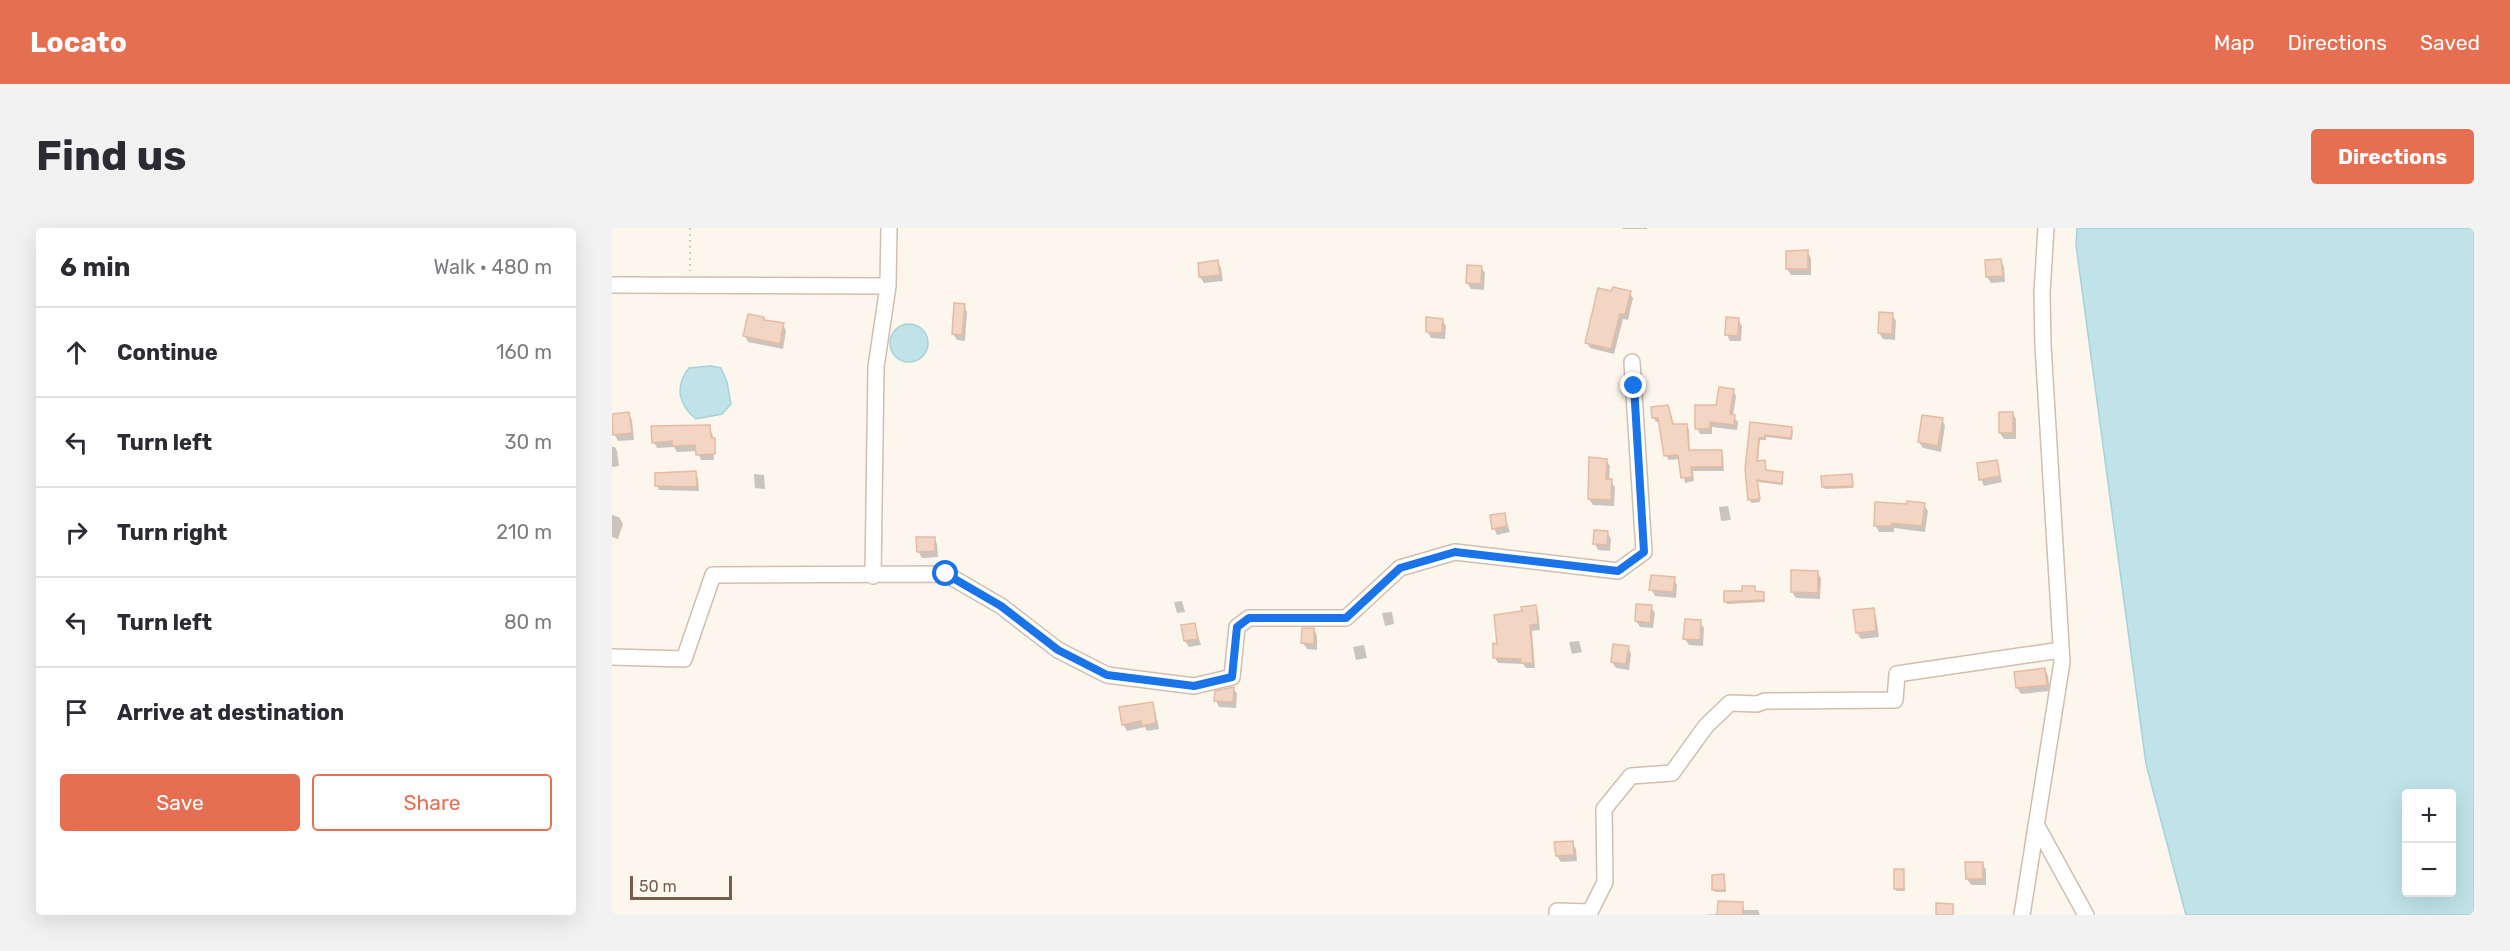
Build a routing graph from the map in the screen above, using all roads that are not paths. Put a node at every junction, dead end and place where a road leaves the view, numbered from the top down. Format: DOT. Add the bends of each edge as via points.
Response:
graph roads {
  1 [pos="889,228"];
  2 [pos="2046,228"];
  3 [pos="612,285"];
  4 [pos="888,286"];
  5 [pos="1632,362"];
  6 [pos="873,576"];
  7 [pos="2061,650"];
  8 [pos="612,657"];
  9 [pos="2037,826"];
  10 [pos="1557,915"];
  11 [pos="2022,915"];
  12 [pos="2086,915"];
  1 -- 4 [label="street"];
  2 -- 7 [label="street" via="2043,345"];
  3 -- 4 [label="street"];
  4 -- 6 [label="street" via="876,367"];
  5 -- 6 [label="street" via="1644,552 1618,571 1455,552 1400,568 1346,618 1249,618 1237,627 1232,677 1194,686 1107,675 1058,650 1001,606 946,574"];
  6 -- 8 [label="street" via="713,575 684,659"];
  7 -- 9 [label="street"];
  7 -- 10 [label="street" via="1897,674 1895,700 1730,703 1706,726 1672,773 1631,776 1604,809 1605,882 1590,912 1557,911"];
  9 -- 11 [label="street"];
  9 -- 12 [label="street"];
}
